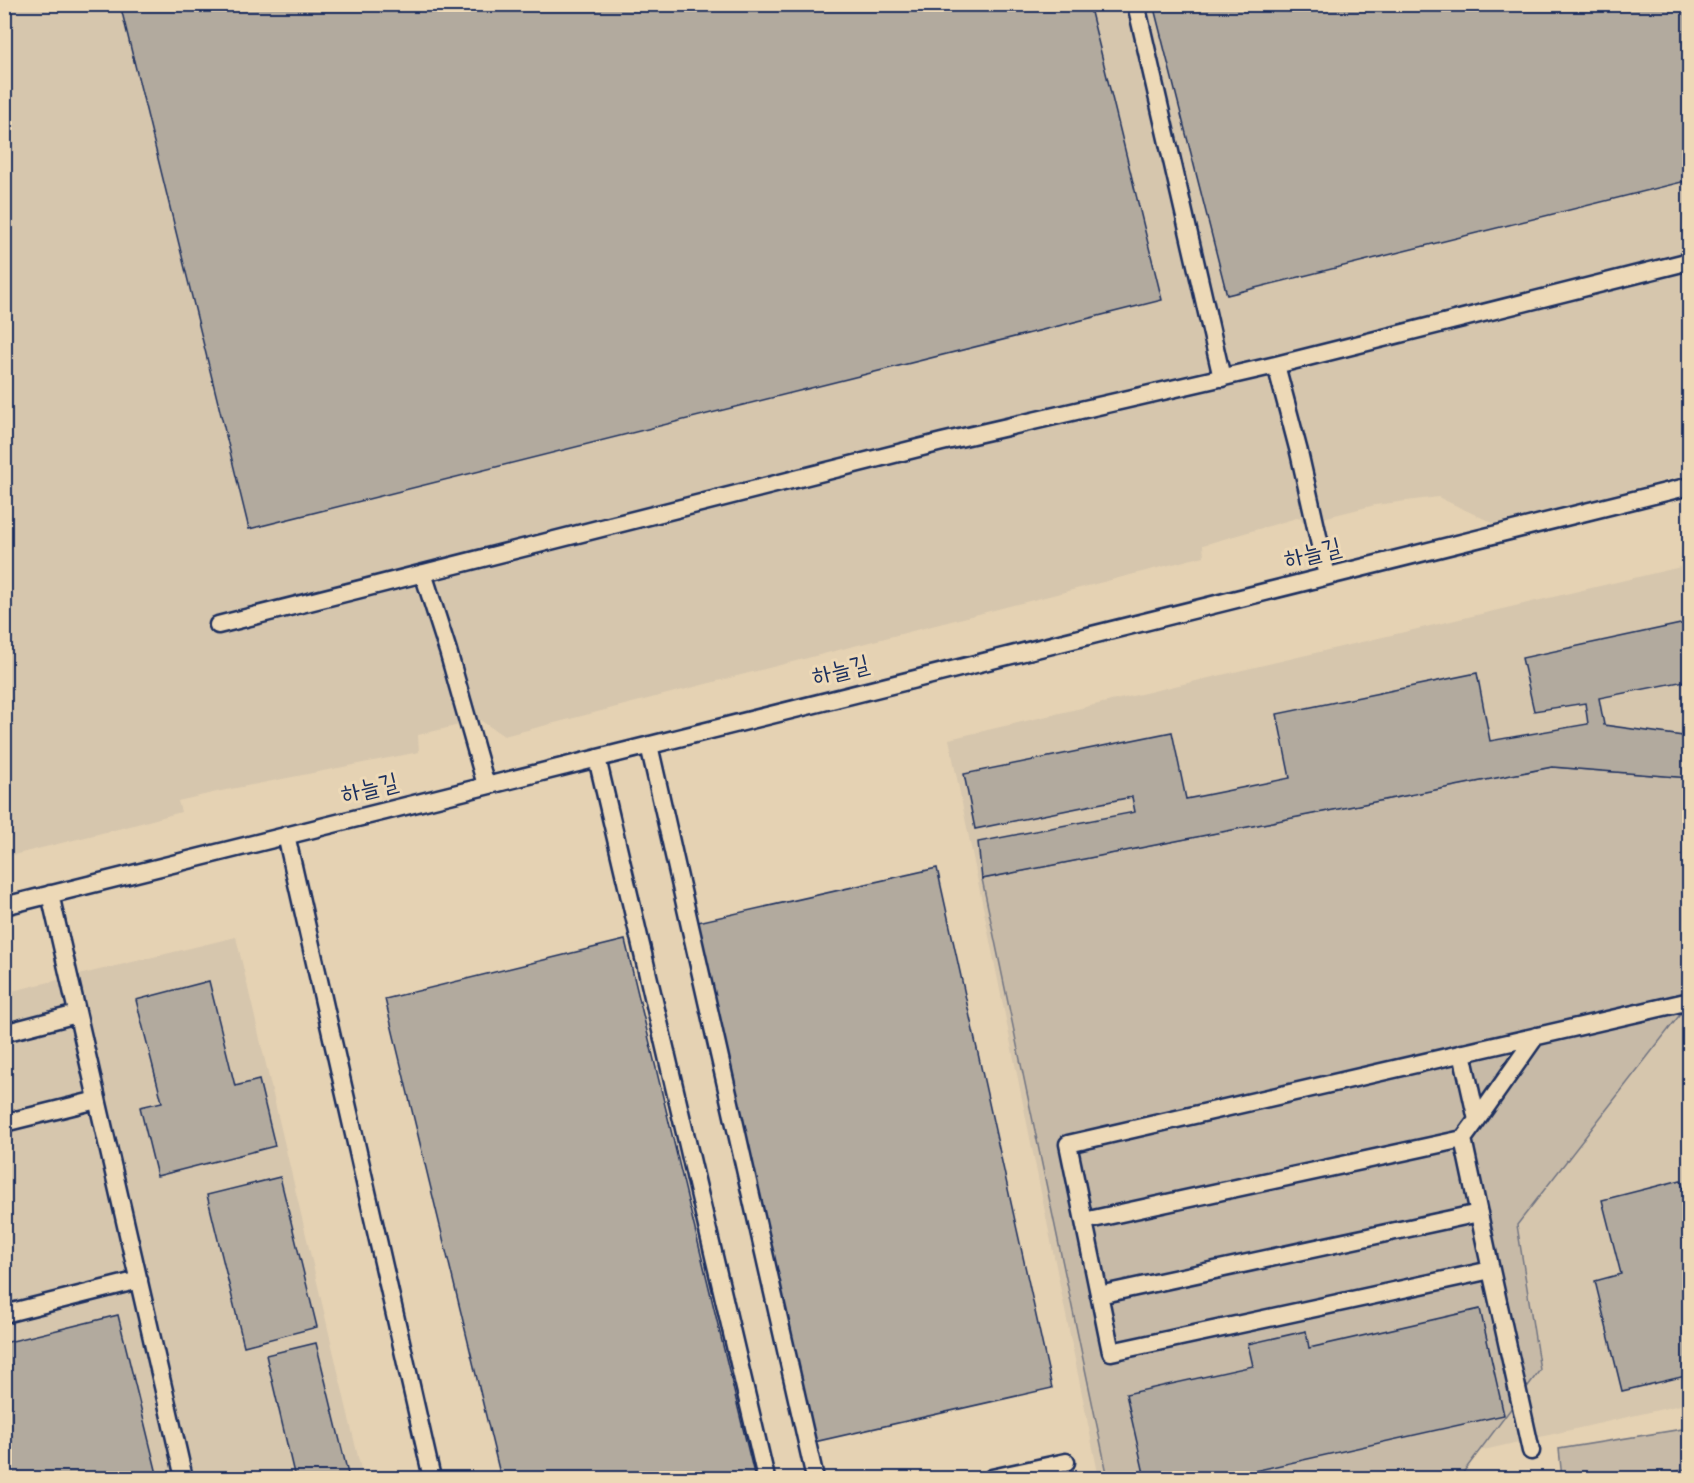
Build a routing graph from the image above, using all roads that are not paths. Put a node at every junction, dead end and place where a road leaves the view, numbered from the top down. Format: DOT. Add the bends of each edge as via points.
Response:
graph roads {
  1 [pos="1136,4"];
  2 [pos="1689,261"];
  3 [pos="1276,365"];
  4 [pos="1222,378"];
  5 [pos="1689,486"];
  6 [pos="423,573"];
  7 [pos="1327,576"];
  8 [pos="218,625"];
  9 [pos="649,745"];
  10 [pos="597,758"];
  11 [pos="486,785"];
  12 [pos="286,835"];
  13 [pos="50,894"];
  14 [pos="4,906"];
  15 [pos="1689,1001"];
  16 [pos="77,1014"];
  17 [pos="4,1033"];
  18 [pos="1536,1036"];
  19 [pos="1462,1053"];
  20 [pos="97,1100"];
  21 [pos="1478,1120"];
  22 [pos="4,1123"];
  23 [pos="1463,1139"];
  24 [pos="1479,1213"];
  25 [pos="1084,1221"];
  26 [pos="1491,1270"];
  27 [pos="139,1280"];
  28 [pos="1100,1295"];
  29 [pos="4,1314"];
  30 [pos="1531,1451"];
  31 [pos="1066,1462"];
  32 [pos="184,1479"];
  33 [pos="432,1479"];
  34 [pos="766,1479"];
  35 [pos="815,1479"];
  36 [pos="992,1479"];
  1 -- 4 [label="lane"];
  2 -- 3 [label="lane"];
  3 -- 4 [label="lane"];
  3 -- 7 [label="lane"];
  4 -- 6 [label="lane" via="942,442"];
  5 -- 7 [label="lane, 하늘길"];
  6 -- 8 [label="lane"];
  6 -- 11 [label="lane"];
  7 -- 9 [label="lane, 하늘길"];
  9 -- 10 [label="lane, 하늘길"];
  9 -- 35 [label="lane"];
  10 -- 11 [label="lane, 하늘길"];
  10 -- 34 [label="lane"];
  11 -- 12 [label="lane, 하늘길"];
  12 -- 13 [label="lane, 하늘길"];
  12 -- 33 [label="lane"];
  13 -- 14 [label="lane, 하늘길"];
  13 -- 16 [label="lane"];
  15 -- 18 [label="lane"];
  16 -- 17 [label="lane"];
  16 -- 20 [label="lane"];
  18 -- 19 [label="lane"];
  18 -- 21 [label="lane"];
  19 -- 21 [label="lane"];
  19 -- 25 [label="lane" via="1068,1143"];
  20 -- 22 [label="lane"];
  20 -- 27 [label="lane"];
  21 -- 23 [label="lane"];
  23 -- 24 [label="lane"];
  23 -- 25 [label="lane"];
  24 -- 26 [label="lane"];
  24 -- 28 [label="lane"];
  25 -- 28 [label="lane"];
  26 -- 28 [label="lane" via="1111,1352"];
  26 -- 30 [label="lane"];
  27 -- 29 [label="lane"];
  27 -- 32 [label="lane"];
  31 -- 36 [label="lane"];
}
